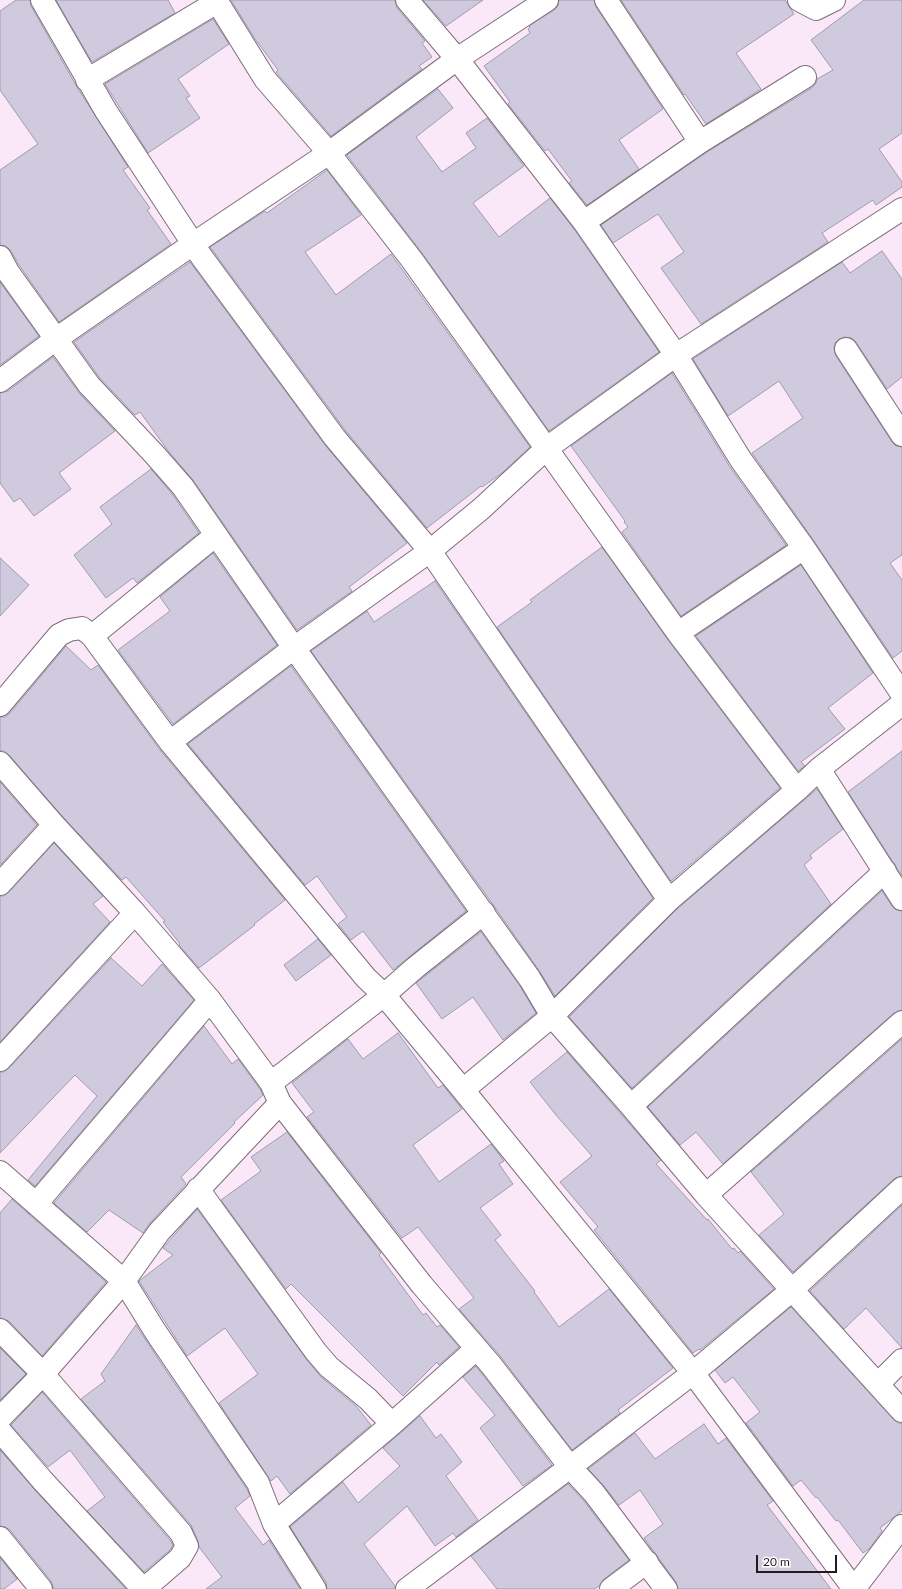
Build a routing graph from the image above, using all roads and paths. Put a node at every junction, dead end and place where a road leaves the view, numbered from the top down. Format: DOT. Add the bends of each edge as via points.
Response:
graph roads {
  1 [pos="42,0"];
  2 [pos="407,0"];
  3 [pos="547,0"];
  4 [pos="606,0"];
  5 [pos="799,0"];
  6 [pos="834,0"];
  7 [pos="216,1"];
  8 [pos="457,59"];
  9 [pos="805,77"];
  10 [pos="87,80"];
  11 [pos="700,142"];
  12 [pos="329,153"];
  13 [pos="902,209"];
  14 [pos="584,222"];
  15 [pos="193,244"];
  16 [pos="0,258"];
  17 [pos="56,339"];
  18 [pos="846,349"];
  19 [pos="676,355"];
  20 [pos="0,381"];
  21 [pos="902,435"];
  22 [pos="547,448"];
  23 [pos="216,535"];
  24 [pos="804,548"];
  25 [pos="430,551"];
  26 [pos="678,633"];
  27 [pos="92,636"];
  28 [pos="294,648"];
  29 [pos="902,694"];
  30 [pos="902,704"];
  31 [pos="0,705"];
  32 [pos="170,742"];
  33 [pos="0,763"];
  34 [pos="819,769"];
  35 [pos="797,790"];
  36 [pos="54,825"];
  37 [pos="885,871"];
  38 [pos="0,884"];
  39 [pos="902,899"];
  40 [pos="669,900"];
  41 [pos="135,913"];
  42 [pos="484,913"];
  43 [pos="384,995"];
  44 [pos="210,1000"];
  45 [pos="552,1016"];
  46 [pos="902,1022"];
  47 [pos="0,1060"];
  48 [pos="271,1083"];
  49 [pos="463,1090"];
  50 [pos="280,1103"];
  51 [pos="631,1106"];
  52 [pos="0,1172"];
  53 [pos="902,1188"];
  54 [pos="198,1189"];
  55 [pos="706,1195"];
  56 [pos="36,1204"];
  57 [pos="124,1281"];
  58 [pos="792,1290"];
  59 [pos="0,1330"];
  60 [pos="476,1349"];
  61 [pos="902,1360"];
  62 [pos="693,1373"];
  63 [pos="43,1374"];
  64 [pos="878,1384"];
  65 [pos="902,1410"];
  66 [pos="0,1418"];
  67 [pos="392,1424"];
  68 [pos="0,1431"];
  69 [pos="570,1467"];
  70 [pos="274,1524"];
  71 [pos="902,1526"];
  72 [pos="0,1538"];
  73 [pos="647,1562"];
  74 [pos="41,1589"];
  75 [pos="143,1589"];
  76 [pos="315,1589"];
  77 [pos="407,1589"];
  78 [pos="611,1589"];
  79 [pos="666,1589"];
  1 -- 10 [label="street"];
  2 -- 8 [label="street"];
  3 -- 8 [label="street"];
  4 -- 11 [label="street"];
  5 -- 6 [label="street" via="816,9"];
  7 -- 10 [label="street"];
  7 -- 12 [label="street" via="265,79"];
  8 -- 12 [label="street"];
  8 -- 14 [label="street"];
  9 -- 11 [label="street"];
  10 -- 15 [label="street"];
  11 -- 14 [label="street"];
  12 -- 15 [label="street"];
  12 -- 22 [label="street" via="412,260"];
  13 -- 19 [label="street"];
  14 -- 19 [label="street"];
  15 -- 17 [label="street"];
  15 -- 25 [label="street" via="335,438"];
  16 -- 17 [label="street"];
  17 -- 20 [label="street"];
  17 -- 23 [label="street" via="89,385 183,487"];
  18 -- 21 [label="street"];
  19 -- 22 [label="street"];
  19 -- 24 [label="street" via="741,460"];
  22 -- 25 [label="street" via="481,509"];
  22 -- 26 [label="street"];
  23 -- 27 [label="street"];
  23 -- 28 [label="street"];
  24 -- 26 [label="street"];
  24 -- 29 [label="street"];
  25 -- 28 [label="street"];
  25 -- 40 [label="street"];
  26 -- 35 [label="street"];
  27 -- 31 [label="street" via="82,628 59,635"];
  27 -- 32 [label="street"];
  28 -- 32 [label="street"];
  28 -- 42 [label="street"];
  30 -- 34 [label="street"];
  32 -- 43 [label="street" via="366,978"];
  33 -- 36 [label="street"];
  34 -- 35 [label="street"];
  34 -- 37 [label="street"];
  35 -- 40 [label="street"];
  36 -- 38 [label="street"];
  36 -- 41 [label="street"];
  37 -- 39 [label="street"];
  37 -- 51 [label="street"];
  40 -- 45 [label="street"];
  41 -- 44 [label="street"];
  41 -- 47 [label="street"];
  42 -- 43 [label="street"];
  42 -- 45 [label="street" via="530,979"];
  43 -- 48 [label="street"];
  43 -- 49 [label="street"];
  44 -- 48 [label="street"];
  44 -- 56 [label="street"];
  45 -- 49 [label="street"];
  45 -- 51 [label="street"];
  46 -- 55 [label="street"];
  48 -- 50 [label="street"];
  49 -- 62 [label="street"];
  50 -- 54 [label="street"];
  50 -- 60 [label="street" via="417,1279"];
  51 -- 55 [label="street"];
  52 -- 56 [label="street"];
  53 -- 58 [label="street"];
  54 -- 57 [label="street" via="159,1232"];
  54 -- 67 [label="street" via="316,1352"];
  55 -- 58 [label="street"];
  56 -- 57 [label="street"];
  57 -- 63 [label="street"];
  57 -- 70 [label="street" via="258,1483"];
  58 -- 62 [label="street"];
  58 -- 64 [label="street"];
  59 -- 63 [label="street"];
  60 -- 67 [label="street"];
  60 -- 69 [label="street"];
  61 -- 64 [label="street"];
  62 -- 69 [label="street"];
  62 -- 71 [label="street" via="854,1589"];
  63 -- 66 [label="street"];
  63 -- 75 [label="street" via="181,1533 187,1546 180,1558"];
  64 -- 65 [label="street"];
  67 -- 70 [label="street"];
  68 -- 75 [label="street"];
  69 -- 73 [label="street" via="594,1493"];
  69 -- 77 [label="street"];
  70 -- 76 [label="street"];
  72 -- 74 [label="street"];
  73 -- 78 [label="street"];
  73 -- 79 [label="street"];
}
